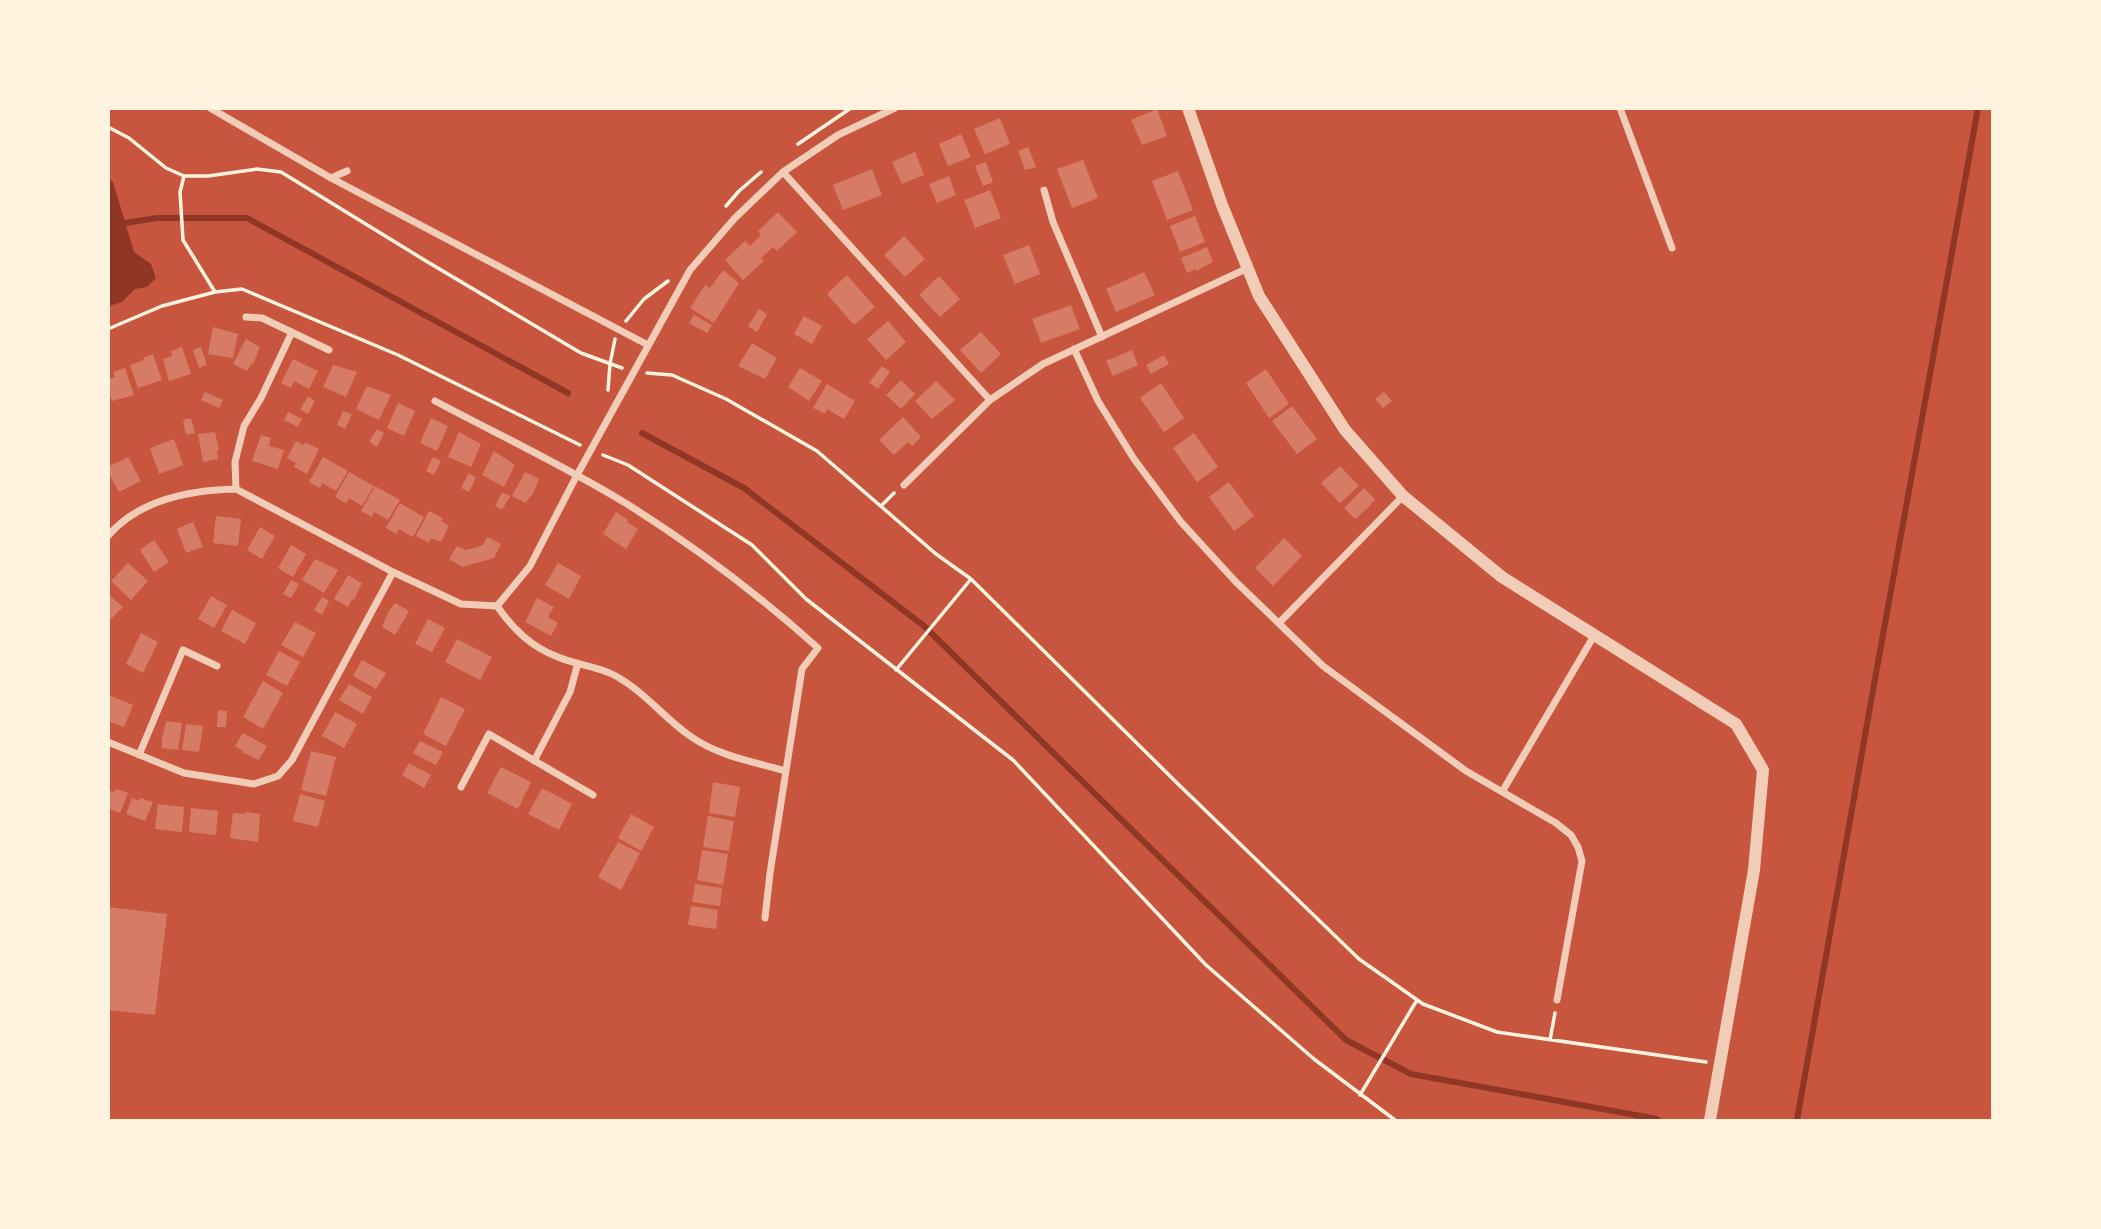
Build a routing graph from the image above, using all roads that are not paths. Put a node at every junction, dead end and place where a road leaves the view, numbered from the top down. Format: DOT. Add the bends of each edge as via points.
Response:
graph roads {
  1 [pos="210,108"];
  2 [pos="895,108"];
  3 [pos="1188,108"];
  4 [pos="1620,108"];
  5 [pos="347,171"];
  6 [pos="783,172"];
  7 [pos="331,178"];
  8 [pos="1044,190"];
  9 [pos="1672,248"];
  10 [pos="1248,268"];
  11 [pos="246,317"];
  12 [pos="292,332"];
  13 [pos="1102,337"];
  14 [pos="648,345"];
  15 [pos="1074,349"];
  16 [pos="329,350"];
  17 [pos="990,400"];
  18 [pos="435,401"];
  19 [pos="577,475"];
  20 [pos="904,485"];
  21 [pos="236,489"];
  22 [pos="1403,496"];
  23 [pos="108,536"];
  24 [pos="393,572"];
  25 [pos="497,606"];
  26 [pos="1279,623"];
  27 [pos="1595,634"];
  28 [pos="578,663"];
  29 [pos="217,666"];
  30 [pos="108,742"];
  31 [pos="139,755"];
  32 [pos="534,761"];
  33 [pos="786,771"];
  34 [pos="461,787"];
  35 [pos="1502,792"];
  36 [pos="593,795"];
  37 [pos="765,918"];
  38 [pos="1557,1000"];
  39 [pos="1710,1121"];
  1 -- 7 [label="street"];
  2 -- 6 [label="street" via="838,135"];
  3 -- 10 [label="street"];
  4 -- 9 [label="street"];
  5 -- 7 [label="street"];
  6 -- 14 [label="street" via="690,270"];
  6 -- 17 [label="street"];
  7 -- 14 [label="street"];
  8 -- 13 [label="street"];
  10 -- 13 [label="street"];
  10 -- 22 [label="street" via="1259,296 1345,430"];
  11 -- 12 [label="street" via="262,318"];
  12 -- 16 [label="street"];
  12 -- 21 [label="street" via="244,426 235,462"];
  13 -- 15 [label="street"];
  14 -- 19 [label="street"];
  15 -- 17 [label="street" via="1043,363"];
  15 -- 26 [label="street" via="1098,401 1181,522"];
  17 -- 20 [label="street"];
  18 -- 19 [label="street"];
  19 -- 25 [label="street" via="530,566"];
  19 -- 33 [label="street" via="708,559 818,648 803,669"];
  21 -- 23 [label="street" via="208,489 162,500 135,513"];
  21 -- 24 [label="street"];
  22 -- 26 [label="street"];
  22 -- 27 [label="street" via="1502,577"];
  24 -- 25 [label="street" via="461,604"];
  24 -- 31 [label="street" via="292,760 278,776 254,784 184,773"];
  25 -- 28 [label="street" via="526,639"];
  26 -- 35 [label="street" via="1323,666 1466,771"];
  27 -- 35 [label="street"];
  27 -- 39 [label="street" via="1736,724 1763,770 1754,870"];
  28 -- 32 [label="street" via="570,692"];
  28 -- 33 [label="street" via="614,675 690,736 719,752"];
  29 -- 31 [label="street" via="183,650"];
  30 -- 31 [label="street"];
  32 -- 34 [label="street" via="489,734"];
  32 -- 36 [label="street"];
  33 -- 37 [label="street"];
  35 -- 38 [label="street" via="1556,823 1578,847 1581,860"];
}
